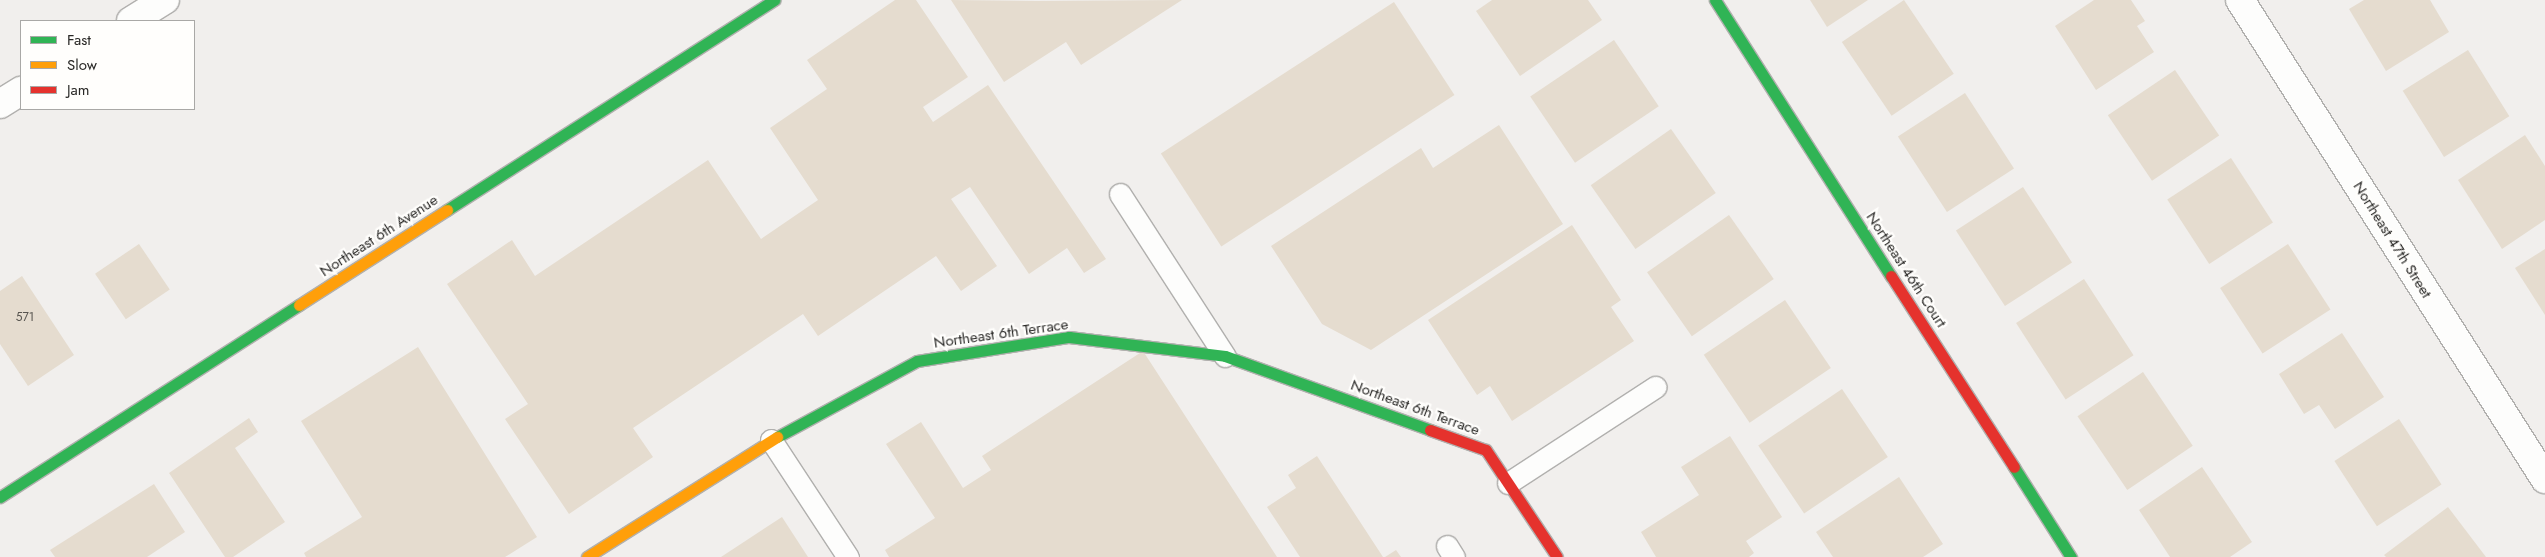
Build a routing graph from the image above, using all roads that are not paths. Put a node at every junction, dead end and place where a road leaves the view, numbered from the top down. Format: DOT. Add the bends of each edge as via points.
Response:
graph roads {
  1 [pos="165,0"];
  2 [pos="774,0"];
  3 [pos="1715,0"];
  4 [pos="2240,0"];
  5 [pos="133,20"];
  6 [pos="20,92"];
  7 [pos="0,104"];
  8 [pos="1120,194"];
  9 [pos="1225,356"];
  10 [pos="1655,387"];
  11 [pos="771,440"];
  12 [pos="2545,479"];
  13 [pos="1508,483"];
  14 [pos="0,497"];
  15 [pos="588,557"];
  16 [pos="848,557"];
  17 [pos="1556,557"];
  18 [pos="2071,557"];
  1 -- 5 [label="street"];
  2 -- 14 [label="street, Northeast 6th Avenue"];
  3 -- 18 [label="street, Northeast 46th Court"];
  4 -- 12 [label="street, Northeast 47th Street"];
  6 -- 7 [label="street"];
  8 -- 9 [label="lane"];
  9 -- 11 [label="street, Northeast 6th Terrace" via="1069,337 917,361"];
  9 -- 13 [label="street, Northeast 6th Terrace" via="1486,450"];
  10 -- 13 [label="lane"];
  11 -- 15 [label="street, Northeast 6th Terrace"];
  11 -- 16 [label="lane"];
  13 -- 17 [label="street"];
}
